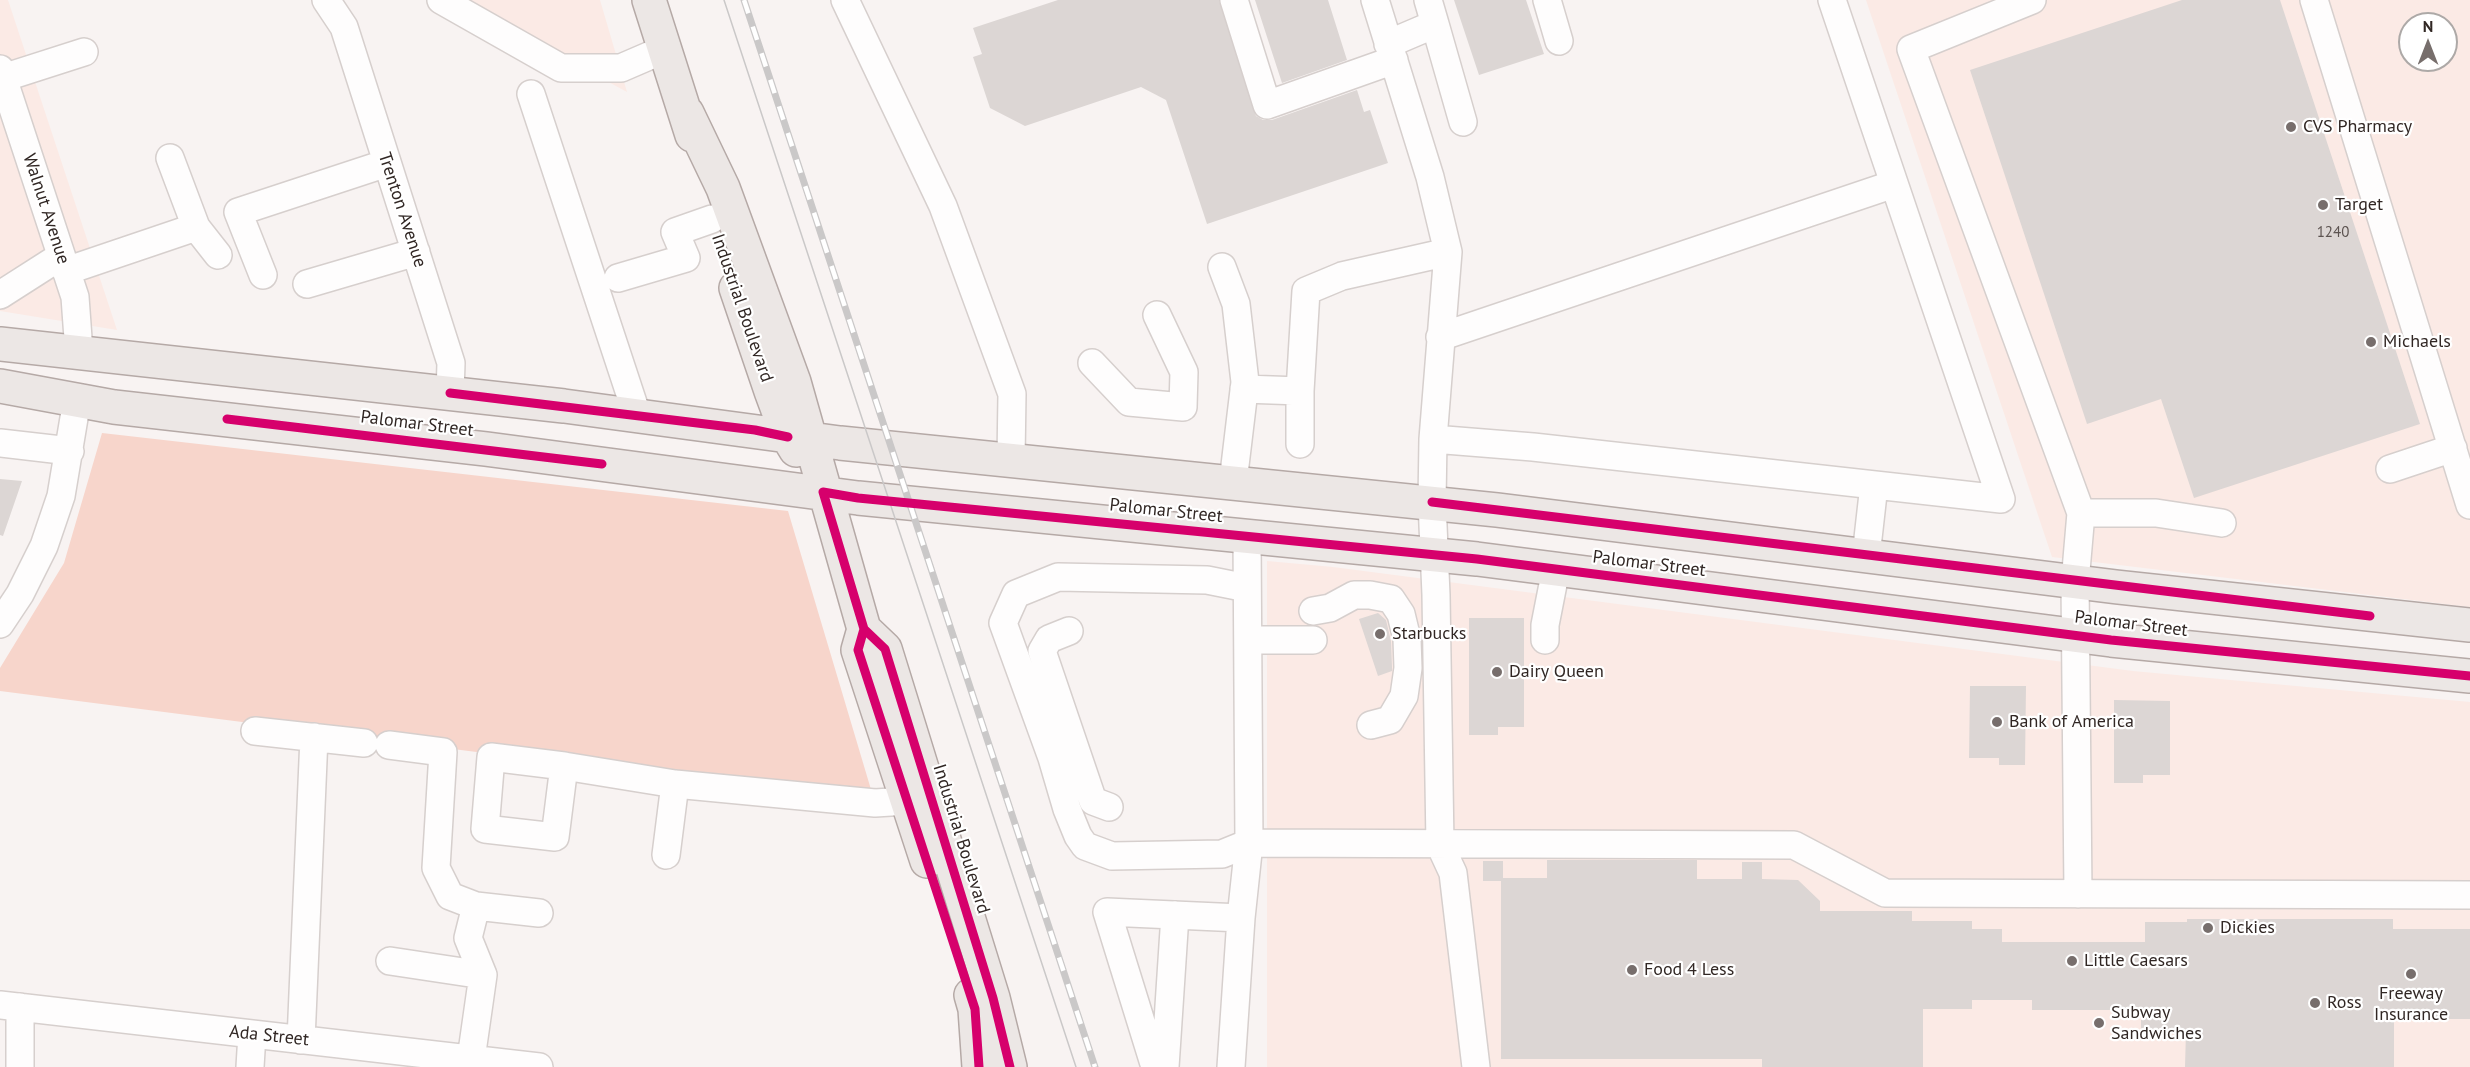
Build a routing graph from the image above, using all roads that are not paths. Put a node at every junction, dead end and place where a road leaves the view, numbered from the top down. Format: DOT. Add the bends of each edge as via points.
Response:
graph roads {
  1 [pos="326,0"];
  2 [pos="441,0"];
  3 [pos="650,0"];
  4 [pos="1234,0"];
  5 [pos="1375,0"];
  6 [pos="1547,0"];
  7 [pos="1832,0"];
  8 [pos="2032,0"];
  9 [pos="2314,0"];
  10 [pos="847,1"];
  11 [pos="479,9"];
  12 [pos="1431,12"];
  13 [pos="1559,41"];
  14 [pos="665,49"];
  15 [pos="84,52"];
  16 [pos="1391,52"];
  17 [pos="1,73"];
  18 [pos="531,94"];
  19 [pos="687,113"];
  20 [pos="1463,122"];
  21 [pos="170,158"];
  22 [pos="387,163"];
  23 [pos="1894,184"];
  24 [pos="712,219"];
  25 [pos="196,227"];
  26 [pos="416,252"];
  27 [pos="1448,252"];
  28 [pos="218,255"];
  29 [pos="64,264"];
  30 [pos="1222,267"];
  31 [pos="262,275"];
  32 [pos="618,278"];
  33 [pos="307,284"];
  34 [pos="0,295"];
  35 [pos="0,309"];
  36 [pos="1157,315"];
  37 [pos="1440,337"];
  38 [pos="0,344"];
  39 [pos="79,352"];
  40 [pos="1092,363"];
  41 [pos="234,369"];
  42 [pos="0,382"];
  43 [pos="0,387"];
  44 [pos="1244,389"];
  45 [pos="1300,391"];
  46 [pos="450,393"];
  47 [pos="77,400"];
  48 [pos="637,415"];
  49 [pos="800,438"];
  50 [pos="1433,439"];
  51 [pos="0,443"];
  52 [pos="1300,444"];
  53 [pos="2453,448"];
  54 [pos="70,451"];
  55 [pos="1011,459"];
  56 [pos="2390,469"];
  57 [pos="1233,482"];
  58 [pos="1874,484"];
  59 [pos="823,492"];
  60 [pos="1432,502"];
  61 [pos="2470,505"];
  62 [pos="2081,513"];
  63 [pos="2222,523"];
  64 [pos="1247,536"];
  65 [pos="1434,555"];
  66 [pos="1866,556"];
  67 [pos="1556,569"];
  68 [pos="2076,582"];
  69 [pos="1247,588"];
  70 [pos="1313,611"];
  71 [pos="0,624"];
  72 [pos="2470,625"];
  73 [pos="864,628"];
  74 [pos="1069,631"];
  75 [pos="2076,633"];
  76 [pos="1248,640"];
  77 [pos="1313,640"];
  78 [pos="1545,640"];
  79 [pos="2470,676"];
  80 [pos="1371,725"];
  81 [pos="255,730"];
  82 [pos="314,737"];
  83 [pos="564,766"];
  84 [pos="675,784"];
  85 [pos="907,801"];
  86 [pos="1109,807"];
  87 [pos="1249,843"];
  88 [pos="1440,845"];
  89 [pos="666,855"];
  90 [pos="2078,894"];
  91 [pos="2470,895"];
  92 [pos="476,906"];
  93 [pos="538,913"];
  94 [pos="1175,915"];
  95 [pos="1241,918"];
  96 [pos="390,961"];
  97 [pos="483,975"];
  98 [pos="10,1006"];
  99 [pos="252,1034"];
  100 [pos="300,1040"];
  101 [pos="395,1059"];
  102 [pos="471,1059"];
  103 [pos="20,1067"];
  104 [pos="250,1067"];
  105 [pos="539,1067"];
  106 [pos="979,1067"];
  107 [pos="1010,1067"];
  108 [pos="1155,1067"];
  109 [pos="1166,1067"];
  110 [pos="1231,1067"];
  111 [pos="1476,1067"];
  1 -- 22 [label="street, Trenton Avenue" via="344,27"];
  2 -- 11 [label="street"];
  3 -- 14 [label="main road, Industrial Boulevard"];
  4 -- 16 [label="street" via="1267,105"];
  5 -- 16 [label="street"];
  6 -- 13 [label="street"];
  7 -- 23 [label="street"];
  8 -- 62 [label="street" via="1911,49"];
  9 -- 53 [label="street"];
  10 -- 55 [label="street" via="943,206 1012,394"];
  11 -- 14 [label="street" via="561,68 621,68"];
  12 -- 16 [label="street"];
  12 -- 20 [label="street"];
  14 -- 19 [label="main road, Industrial Boulevard"];
  15 -- 17 [label="street"];
  16 -- 27 [label="street" via="1430,177"];
  17 -- 29 [label="street, Walnut Avenue"];
  18 -- 48 [label="street"];
  19 -- 24 [label="main road, Industrial Boulevard"];
  19 -- 49 [label="main road, Industrial Boulevard" via="723,188 794,382"];
  21 -- 25 [label="street"];
  22 -- 26 [label="street, Trenton Avenue"];
  22 -- 31 [label="street" via="238,212"];
  23 -- 37 [label="street"];
  23 -- 58 [label="street" via="2001,499"];
  24 -- 32 [label="street" via="675,232 686,258"];
  24 -- 49 [label="main road, Industrial Boulevard"];
  25 -- 28 [label="street"];
  25 -- 29 [label="street"];
  26 -- 33 [label="street"];
  26 -- 46 [label="street, Trenton Avenue" via="451,363"];
  27 -- 37 [label="street"];
  27 -- 45 [label="street" via="1342,276 1306,291"];
  29 -- 34 [label="street"];
  29 -- 39 [label="street, Walnut Avenue" via="75,297"];
  30 -- 44 [label="street" via="1236,304"];
  34 -- 35 [label="street"];
  36 -- 40 [label="street" via="1184,372 1183,407 1129,402"];
  37 -- 50 [label="street"];
  38 -- 39 [label="main road, Palomar Street"];
  39 -- 41 [label="main road, Palomar Street"];
  39 -- 42 [label="main road" via="66,366"];
  41 -- 46 [label="main road, Palomar Street"];
  41 -- 47 [label="main road" via="110,378 84,388"];
  43 -- 47 [label="main road, Palomar Street"];
  44 -- 45 [label="street"];
  44 -- 57 [label="street"];
  45 -- 52 [label="street"];
  46 -- 48 [label="main road, Palomar Street"];
  47 -- 54 [label="street"];
  47 -- 59 [label="main road, Palomar Street"];
  48 -- 49 [label="main road, Palomar Street"];
  49 -- 55 [label="main road, Palomar Street"];
  49 -- 59 [label="main road, Industrial Boulevard"];
  50 -- 58 [label="street"];
  50 -- 60 [label="street"];
  51 -- 54 [label="street"];
  53 -- 56 [label="street"];
  53 -- 61 [label="street"];
  54 -- 71 [label="street" via="61,496 44,546"];
  55 -- 57 [label="main road, Palomar Street"];
  57 -- 60 [label="main road, Palomar Street"];
  58 -- 66 [label="street"];
  59 -- 64 [label="main road, Palomar Street"];
  59 -- 73 [label="main road, Industrial Boulevard"];
  60 -- 65 [label="street"];
  60 -- 66 [label="main road, Palomar Street"];
  62 -- 63 [label="street" via="2156,513"];
  62 -- 68 [label="street"];
  64 -- 65 [label="main road, Palomar Street"];
  64 -- 69 [label="street"];
  65 -- 67 [label="main road, Palomar Street"];
  65 -- 88 [label="street"];
  66 -- 68 [label="main road, Palomar Street"];
  67 -- 75 [label="main road, Palomar Street"];
  67 -- 78 [label="street"];
  68 -- 72 [label="main road, Palomar Street"];
  68 -- 75 [label="street"];
  69 -- 76 [label="street"];
  69 -- 87 [label="street" via="1207,580 1058,577 1016,594 1003,623 1067,809 1085,846 1112,856 1222,854"];
  70 -- 80 [label="street" via="1330,608 1354,595 1370,595 1391,599 1401,614 1407,639 1404,696 1390,720"];
  73 -- 85 [label="main road, Industrial Boulevard" via="858,650"];
  73 -- 107 [label="main road, Industrial Boulevard" via="885,649 993,998"];
  74 -- 86 [label="street" via="1049,639 1042,651 1092,801"];
  75 -- 79 [label="main road, Palomar Street" via="2111,640"];
  75 -- 90 [label="street"];
  76 -- 77 [label="street"];
  76 -- 87 [label="street"];
  81 -- 82 [label="street"];
  82 -- 92 [label="street" via="443,752 436,868 450,896"];
  82 -- 100 [label="street"];
  83 -- 84 [label="street"];
  84 -- 85 [label="street" via="875,803"];
  84 -- 89 [label="street"];
  85 -- 106 [label="main road, Industrial Boulevard" via="975,1009"];
  87 -- 88 [label="street"];
  87 -- 95 [label="street"];
  88 -- 90 [label="street" via="1794,845 1884,893"];
  88 -- 111 [label="street" via="1453,873"];
  90 -- 91 [label="street"];
  92 -- 93 [label="street"];
  92 -- 97 [label="street" via="468,938"];
  94 -- 95 [label="street"];
  94 -- 108 [label="street" via="1107,912"];
  94 -- 109 [label="street"];
  95 -- 110 [label="street"];
  96 -- 97 [label="street"];
  97 -- 102 [label="street"];
  98 -- 99 [label="street, Ada Street"];
  98 -- 103 [label="street"];
  99 -- 100 [label="street, Ada Street"];
  99 -- 104 [label="street"];
  100 -- 101 [label="street, Ada Street"];
  101 -- 102 [label="street, Ada Street"];
  102 -- 105 [label="street, Ada Street"];
}
